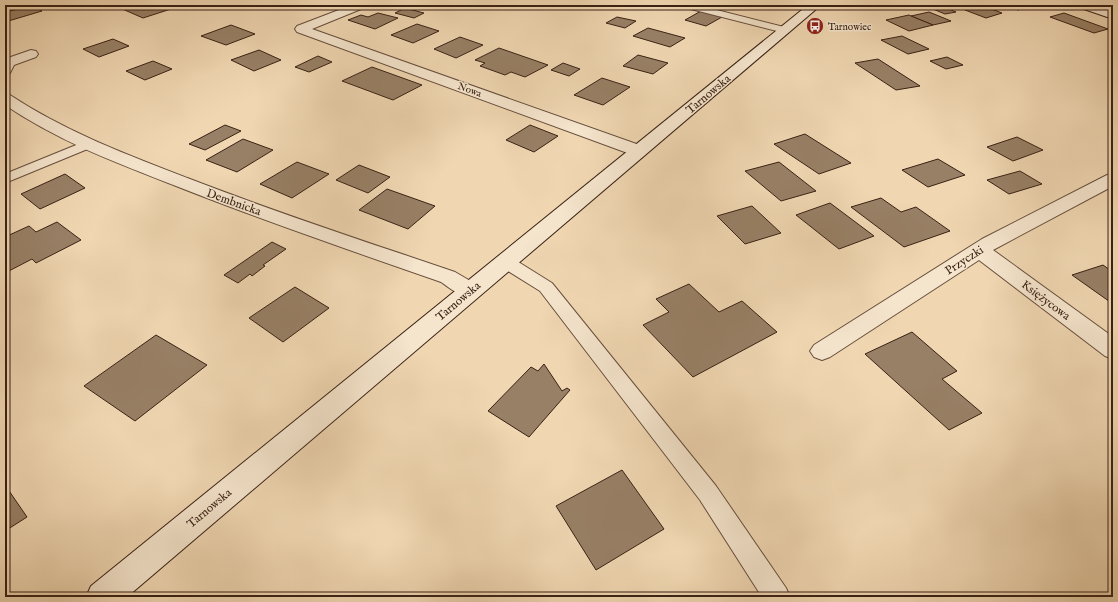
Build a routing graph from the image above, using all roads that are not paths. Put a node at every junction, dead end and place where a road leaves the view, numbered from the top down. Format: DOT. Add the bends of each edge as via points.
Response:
graph roads {
  1 [pos="362,5"];
  2 [pos="686,5"];
  3 [pos="815,5"];
  4 [pos="1082,5"];
  5 [pos="1113,15"];
  6 [pos="786,30"];
  7 [pos="32,54"];
  8 [pos="5,70"];
  9 [pos="5,98"];
  10 [pos="86,145"];
  11 [pos="640,151"];
  12 [pos="5,178"];
  13 [pos="1113,179"];
  14 [pos="979,250"];
  15 [pos="506,262"];
  16 [pos="471,291"];
  17 [pos="1113,350"];
  18 [pos="822,351"];
  19 [pos="102,597"];
  20 [pos="777,597"];
  1 -- 11 [label="street, Nowa" via="301,29"];
  2 -- 6 [label="lane"];
  3 -- 6 [label="street, Tarnowska"];
  4 -- 5 [label="street"];
  6 -- 11 [label="street, Tarnowska"];
  7 -- 8 [label="street" via="8,63"];
  9 -- 10 [label="street, Dembnicka" via="32,117"];
  10 -- 12 [label="lane"];
  10 -- 16 [label="street, Dembnicka" via="225,200 448,277"];
  11 -- 15 [label="street, Tarnowska"];
  13 -- 14 [label="street, Przyczki"];
  14 -- 17 [label="street, Księżycowa"];
  14 -- 18 [label="street, Przyczki"];
  15 -- 16 [label="street, Tarnowska"];
  15 -- 20 [label="lane" via="546,288 708,493"];
  16 -- 19 [label="street, Tarnowska"];
}
